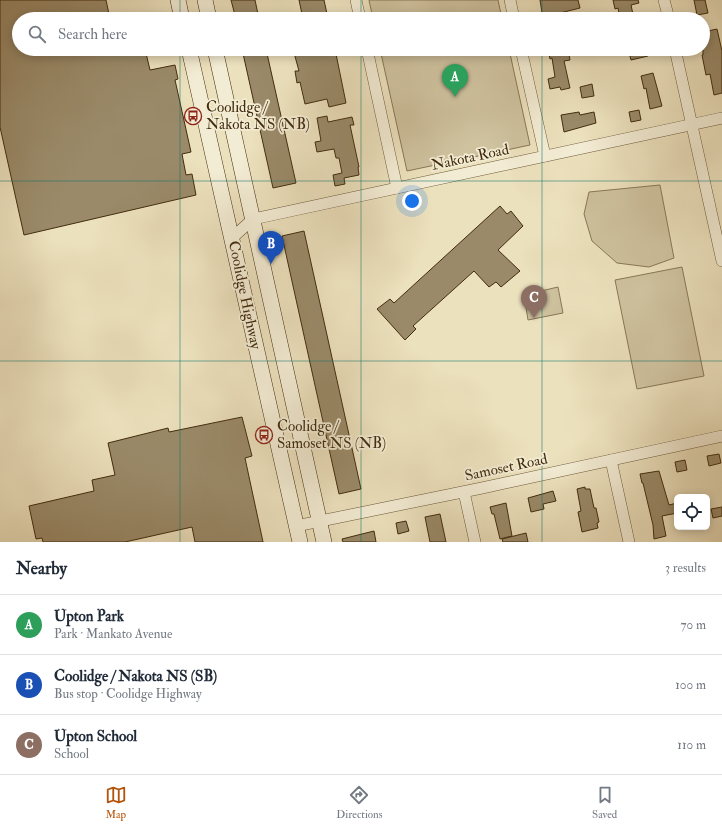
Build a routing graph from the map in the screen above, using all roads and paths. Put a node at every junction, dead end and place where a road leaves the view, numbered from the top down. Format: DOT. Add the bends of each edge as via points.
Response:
graph roads {
  1 [pos="178,0"];
  2 [pos="205,0"];
  3 [pos="356,0"];
  4 [pos="510,0"];
  5 [pos="664,0"];
  6 [pos="181,12"];
  7 [pos="208,12"];
  8 [pos="359,12"];
  9 [pos="513,12"];
  10 [pos="667,12"];
  11 [pos="191,56"];
  12 [pos="218,56"];
  13 [pos="368,56"];
  14 [pos="523,56"];
  15 [pos="677,56"];
  16 [pos="722,118"];
  17 [pos="692,124"];
  18 [pos="545,156"];
  19 [pos="397,188"];
  20 [pos="253,219"];
  21 [pos="232,238"];
  22 [pos="722,261"];
  23 [pos="288,377"];
  24 [pos="263,381"];
  25 [pos="722,436"];
  26 [pos="611,460"];
  27 [pos="464,492"];
  28 [pos="320,521"];
  29 [pos="296,526"];
  30 [pos="300,542"];
  31 [pos="324,542"];
  32 [pos="475,542"];
  33 [pos="629,542"];
  1 -- 6 [label="main road"];
  2 -- 7 [label="main road"];
  3 -- 8 [label="street"];
  4 -- 9 [label="street"];
  5 -- 10 [label="street"];
  11 -- 21 [label="main road, Coolidge Highway"];
  12 -- 20 [label="main road, Coolidge Highway"];
  13 -- 19 [label="street"];
  14 -- 18 [label="street"];
  15 -- 17 [label="street"];
  16 -- 17 [label="street, Nakota Road"];
  17 -- 18 [label="street, Nakota Road"];
  17 -- 22 [label="street"];
  18 -- 19 [label="street, Nakota Road"];
  19 -- 20 [label="street, Nakota Road"];
  20 -- 21 [label="street, Nakota Road"];
  20 -- 23 [label="main road, Coolidge Highway"];
  21 -- 24 [label="main road, Coolidge Highway"];
  23 -- 24 [label="main road"];
  23 -- 28 [label="main road, Coolidge Highway"];
  24 -- 29 [label="main road, Coolidge Highway"];
  25 -- 26 [label="street, Samoset Road"];
  26 -- 27 [label="street, Samoset Road"];
  26 -- 33 [label="street"];
  27 -- 28 [label="street, Samoset Road"];
  27 -- 32 [label="street"];
  28 -- 29 [label="street, Samoset Road"];
  28 -- 31 [label="main road, Coolidge Highway"];
  29 -- 30 [label="main road, Coolidge Highway"];
}
